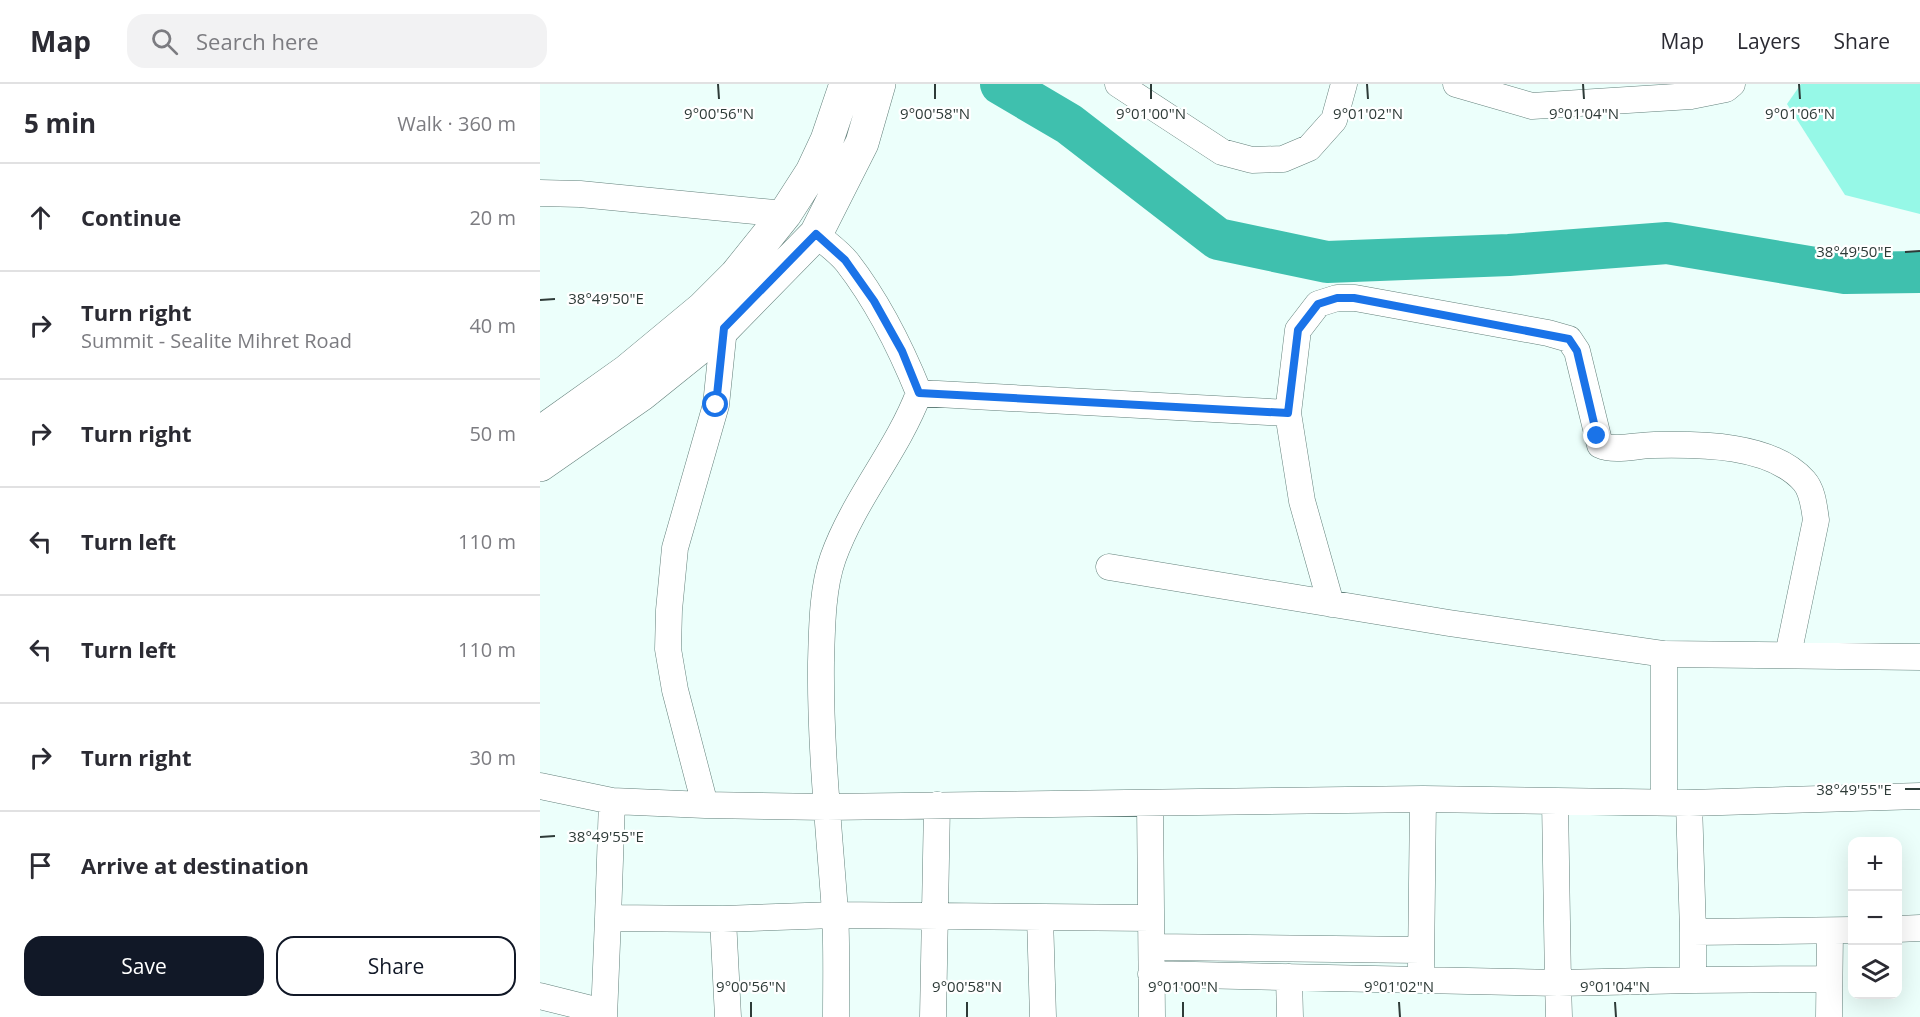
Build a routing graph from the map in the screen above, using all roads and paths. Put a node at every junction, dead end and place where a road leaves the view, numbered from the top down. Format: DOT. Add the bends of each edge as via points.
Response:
graph roads {
  1 [pos="846,84"];
  2 [pos="879,84"];
  3 [pos="1118,84"];
  4 [pos="1344,84"];
  5 [pos="1456,84"];
  6 [pos="1732,84"];
  7 [pos="540,193"];
  8 [pos="785,214"];
  9 [pos="816,234"];
  10 [pos="724,328"];
  11 [pos="919,393"];
  12 [pos="1288,413"];
  13 [pos="540,433"];
  14 [pos="540,465"];
  15 [pos="1109,567"];
  16 [pos="1331,604"];
  17 [pos="1664,654"];
  18 [pos="1788,656"];
  19 [pos="1920,657"];
  20 [pos="540,786"];
  21 [pos="1920,796"];
  22 [pos="1423,799"];
  23 [pos="612,801"];
  24 [pos="1555,801"];
  25 [pos="1664,801"];
  26 [pos="1150,803"];
  27 [pos="1689,803"];
  28 [pos="937,805"];
  29 [pos="705,806"];
  30 [pos="826,807"];
  31 [pos="835,915"];
  32 [pos="934,917"];
  33 [pos="1040,917"];
  34 [pos="609,918"];
  35 [pos="1150,918"];
  36 [pos="723,919"];
  37 [pos="1920,928"];
  38 [pos="1902,929"];
  39 [pos="1841,931"];
  40 [pos="1693,932"];
  41 [pos="1152,947"];
  42 [pos="1420,950"];
  43 [pos="1151,974"];
  44 [pos="1289,977"];
  45 [pos="1829,979"];
  46 [pos="1421,980"];
  47 [pos="1693,980"];
  48 [pos="1558,983"];
  49 [pos="540,996"];
  50 [pos="604,1015"];
  51 [pos="728,1017"];
  52 [pos="836,1017"];
  53 [pos="933,1017"];
  54 [pos="1043,1017"];
  55 [pos="1152,1017"];
  56 [pos="1290,1017"];
  57 [pos="1559,1017"];
  58 [pos="1829,1017"];
  1 -- 8 [label="main road" via="817,162"];
  2 -- 9 [label="main road" via="862,143"];
  3 -- 4 [label="street" via="1222,152 1252,160 1283,159 1309,148 1334,120"];
  5 -- 6 [label="street" via="1532,106 1691,96 1726,89"];
  7 -- 8 [label="street"];
  8 -- 13 [label="main road" via="736,275 703,308 627,371"];
  9 -- 10 [label="main road"];
  9 -- 11 [label="street" via="845,260 874,301 902,351"];
  10 -- 14 [label="main road" via="642,394"];
  10 -- 29 [label="street" via="716,405 675,548 669,610 668,649 675,690"];
  11 -- 12 [label="street"];
  11 -- 30 [label="street" via="909,420 859,504 833,559 822,616 820,695"];
  12 -- 16 [label="street" via="1302,501"];
  12 -- 18 [label="street" via="1298,330 1318,304 1337,298 1366,300 1569,339 1577,351 1600,445 1725,447 1785,465 1805,481 1813,498 1816,520"];
  15 -- 16 [label="street"];
  16 -- 17 [label="street"];
  17 -- 18 [label="street"];
  17 -- 25 [label="street"];
  18 -- 19 [label="street"];
  20 -- 23 [label="street"];
  21 -- 27 [label="street"];
  22 -- 24 [label="street"];
  22 -- 26 [label="street"];
  22 -- 42 [label="street"];
  23 -- 29 [label="street"];
  23 -- 34 [label="street"];
  24 -- 25 [label="street"];
  24 -- 48 [label="street"];
  25 -- 27 [label="street"];
  26 -- 28 [label="street"];
  26 -- 35 [label="street"];
  27 -- 40 [label="street"];
  28 -- 30 [label="street"];
  28 -- 32 [label="street"];
  29 -- 30 [label="street"];
  30 -- 31 [label="street"];
  31 -- 32 [label="street"];
  31 -- 36 [label="street"];
  31 -- 52 [label="street"];
  32 -- 33 [label="street"];
  32 -- 53 [label="street"];
  33 -- 35 [label="street"];
  33 -- 54 [label="street"];
  34 -- 36 [label="street"];
  34 -- 50 [label="street"];
  35 -- 41 [label="street"];
  36 -- 51 [label="street"];
  37 -- 38 [label="street"];
  39 -- 40 [label="street"];
  39 -- 45 [label="street"];
  40 -- 47 [label="street"];
  41 -- 42 [label="street"];
  41 -- 43 [label="street"];
  42 -- 46 [label="street"];
  43 -- 44 [label="street"];
  43 -- 55 [label="street"];
  44 -- 46 [label="street"];
  44 -- 56 [label="street"];
  45 -- 47 [label="street"];
  45 -- 58 [label="street"];
  46 -- 48 [label="street"];
  47 -- 48 [label="street"];
  48 -- 57 [label="street"];
  49 -- 50 [label="street"];
}
